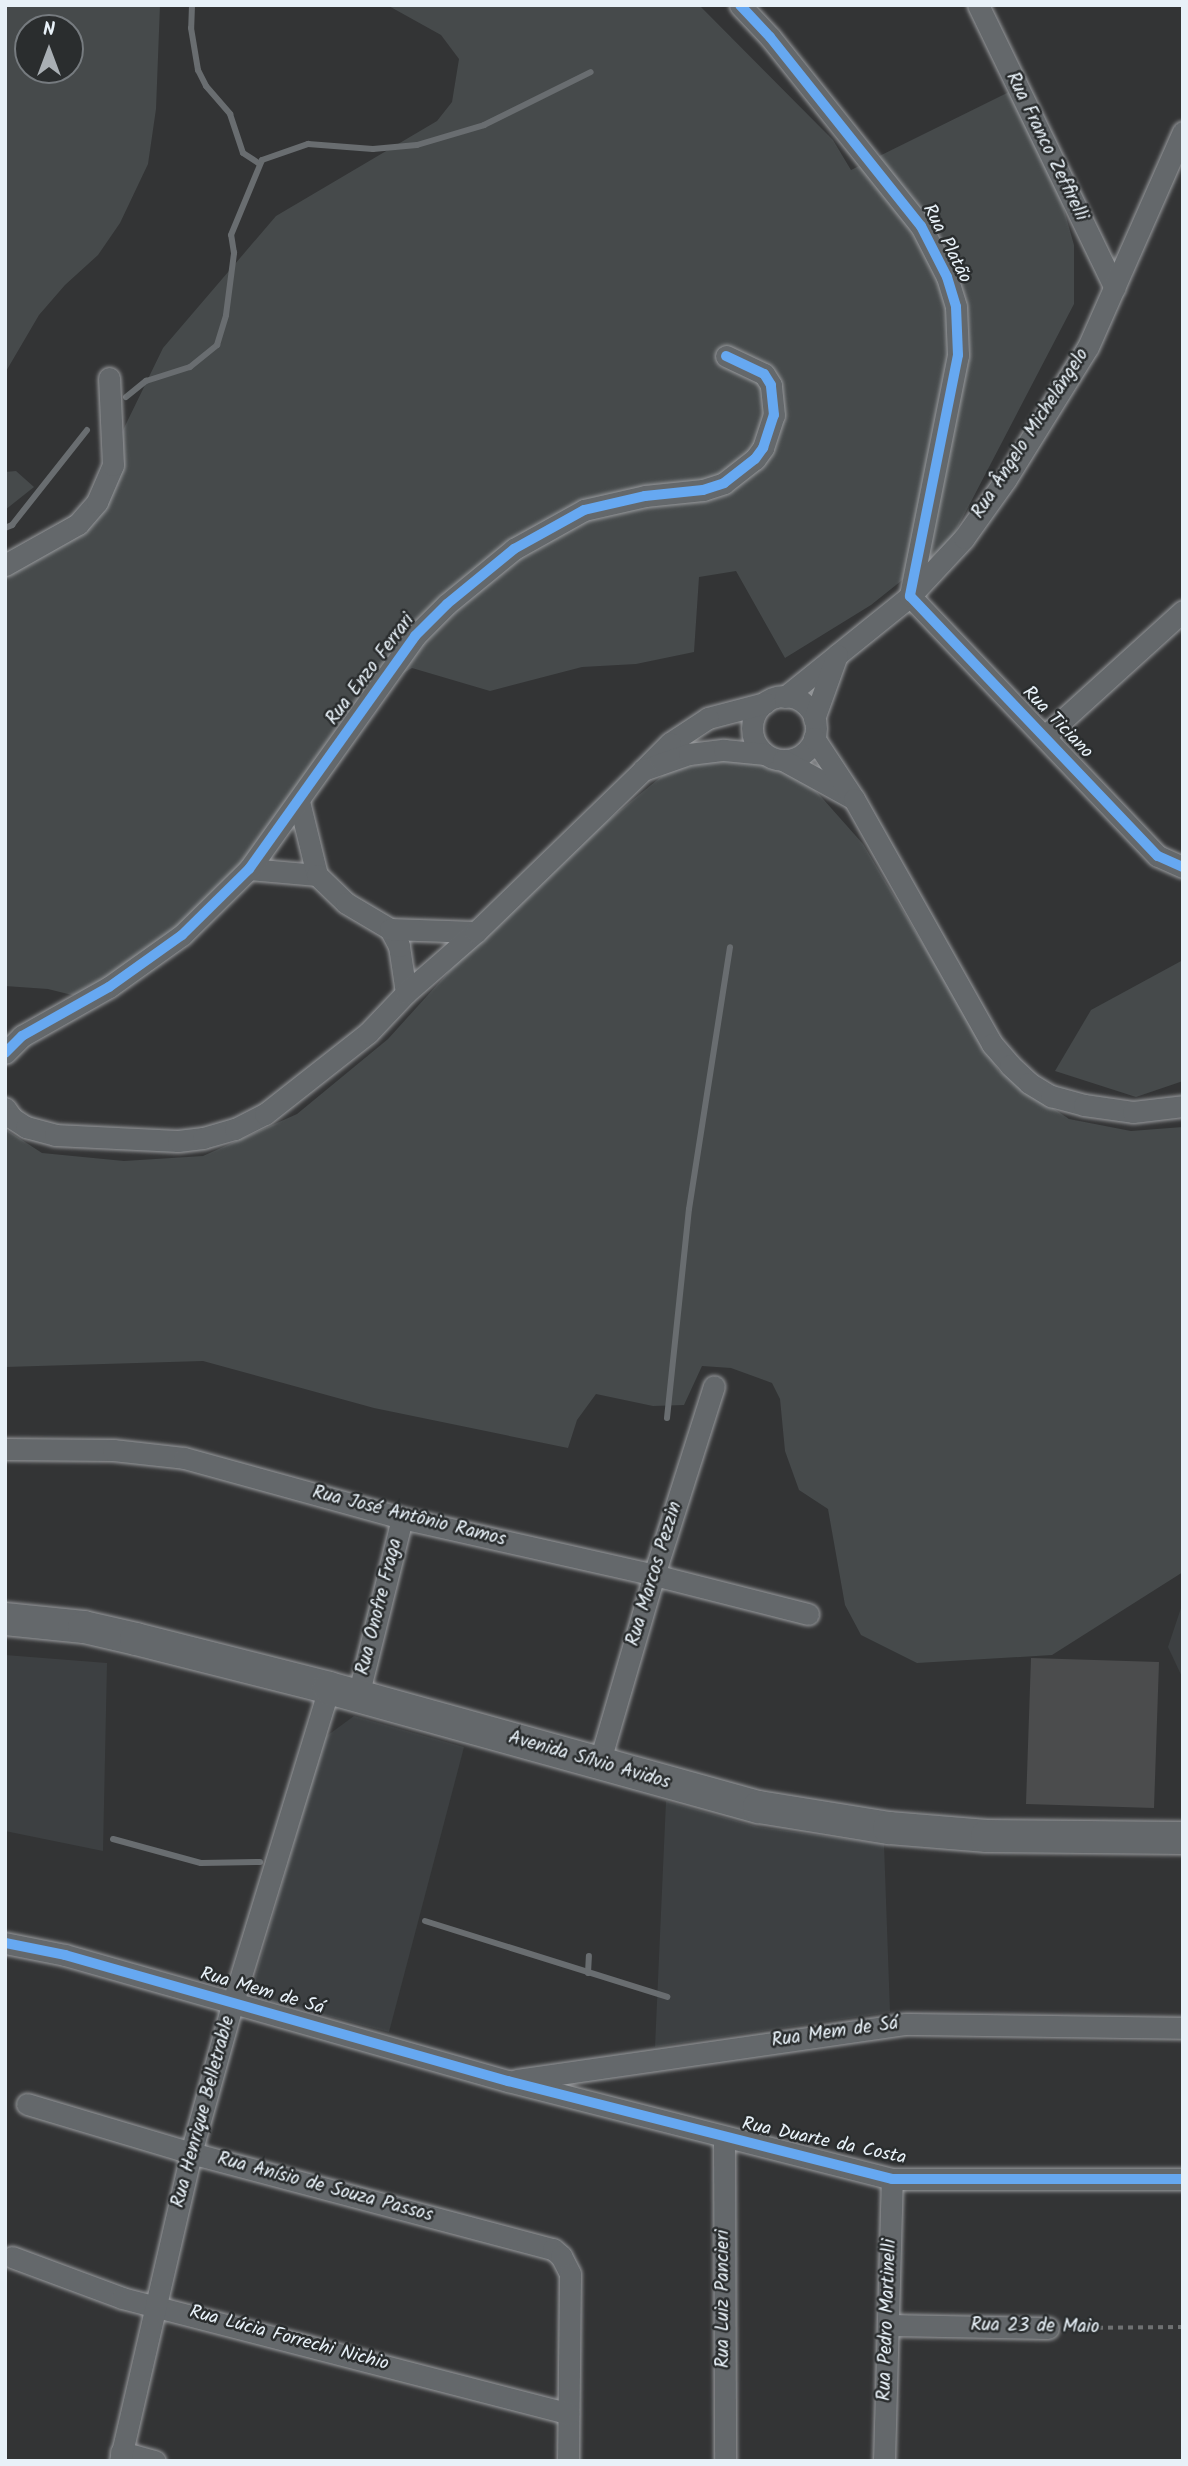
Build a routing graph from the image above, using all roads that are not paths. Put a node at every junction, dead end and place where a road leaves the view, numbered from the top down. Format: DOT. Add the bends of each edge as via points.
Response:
graph roads {
  1 [pos="740,5"];
  2 [pos="978,5"];
  3 [pos="1183,132"];
  4 [pos="1115,288"];
  5 [pos="726,356"];
  6 [pos="109,378"];
  7 [pos="5,565"];
  8 [pos="910,596"];
  9 [pos="1183,611"];
  10 [pos="837,655"];
  11 [pos="775,700"];
  12 [pos="814,728"];
  13 [pos="1045,736"];
  14 [pos="774,757"];
  15 [pos="643,770"];
  16 [pos="853,799"];
  17 [pos="299,801"];
  18 [pos="1183,867"];
  19 [pos="249,869"];
  20 [pos="317,875"];
  21 [pos="390,929"];
  22 [pos="477,932"];
  23 [pos="406,993"];
  24 [pos="5,1053"];
  25 [pos="1183,1106"];
  26 [pos="5,1108"];
  27 [pos="714,1386"];
  28 [pos="5,1450"];
  29 [pos="402,1518"];
  30 [pos="654,1575"];
  31 [pos="808,1614"];
  32 [pos="5,1619"];
  33 [pos="343,1692"];
  34 [pos="599,1764"];
  35 [pos="1183,1838"];
  36 [pos="5,1943"];
  37 [pos="233,2002"];
  38 [pos="1183,2028"];
  39 [pos="508,2081"];
  40 [pos="27,2104"];
  41 [pos="724,2138"];
  42 [pos="191,2153"];
  43 [pos="892,2179"];
  44 [pos="1183,2179"];
  45 [pos="12,2258"];
  46 [pos="156,2304"];
  47 [pos="888,2325"];
  48 [pos="1048,2328"];
  49 [pos="568,2413"];
  50 [pos="120,2456"];
  51 [pos="155,2461"];
  52 [pos="568,2461"];
  53 [pos="724,2461"];
  54 [pos="884,2461"];
  1 -- 8 [label="street, Rua Platão" via="921,226 947,277 956,307 958,355"];
  2 -- 4 [label="street, Rua Franco Zeffirelli"];
  3 -- 4 [label="street, Rua Ângelo Michelângelo"];
  4 -- 8 [label="street, Rua Ângelo Michelângelo" via="1088,346 1006,479 964,538"];
  5 -- 17 [label="street, Rua Enzo Ferrari" via="764,374 771,385 774,415 755,459 724,483 702,490 645,496 584,510 514,549 415,636 355,715"];
  6 -- 7 [label="street" via="113,465 97,502 78,524"];
  8 -- 10 [label="street, Rua Ângelo Michelângelo"];
  8 -- 13 [label="street, Rua Ticiano"];
  9 -- 13 [label="street"];
  10 -- 11 [label="street, Rua Ângelo Michelângelo"];
  10 -- 12 [label="street"];
  11 -- 12 [label="street" via="803,703"];
  11 -- 14 [label="street" via="758,710 752,729 758,748"];
  11 -- 15 [label="street" via="708,718 670,743"];
  12 -- 14 [label="street" via="803,754"];
  12 -- 16 [label="street"];
  13 -- 18 [label="street, Rua Ticiano" via="1157,856"];
  14 -- 15 [label="street" via="724,750 689,754"];
  14 -- 16 [label="street"];
  15 -- 22 [label="street"];
  16 -- 25 [label="street" via="992,1044 1029,1083 1051,1096 1084,1105 1133,1112"];
  17 -- 19 [label="street, Rua Enzo Ferrari"];
  17 -- 20 [label="street"];
  19 -- 20 [label="street"];
  19 -- 24 [label="street, Rua Enzo Ferrari" via="147,963 22,1036"];
  20 -- 21 [label="street" via="346,903"];
  21 -- 22 [label="street"];
  21 -- 23 [label="street" via="398,946"];
  22 -- 23 [label="street"];
  23 -- 26 [label="street" via="350,1048 265,1114 203,1139 55,1135 26,1127"];
  27 -- 30 [label="street, Rua Marcos Pezzin"];
  28 -- 29 [label="street, Rua José Antônio Ramos" via="113,1450 184,1458"];
  29 -- 30 [label="street, Rua José Antônio Ramos"];
  29 -- 33 [label="street, Rua Onofre Fraga"];
  30 -- 31 [label="street, Rua José Antônio Ramos"];
  30 -- 34 [label="street, Rua Marcos Pezzin"];
  32 -- 33 [label="main road, Avenida Sílvio Avidos" via="84,1627"];
  33 -- 34 [label="main road, Avenida Sílvio Avidos"];
  33 -- 37 [label="street, Rua Henrique Belletrable"];
  34 -- 35 [label="main road, Avenida Sílvio Avidos" via="759,1807 889,1828 987,1836"];
  36 -- 37 [label="street, Rua Mem de Sá"];
  37 -- 39 [label="street, Rua Mem de Sá"];
  37 -- 42 [label="street, Rua Henrique Belletrable"];
  38 -- 39 [label="street, Rua Mem de Sá" via="906,2024"];
  39 -- 41 [label="street, Rua Duarte da Costa"];
  40 -- 42 [label="street, Rua Anísio de Souza Passos"];
  41 -- 43 [label="street, Rua Duarte da Costa"];
  41 -- 53 [label="street, Rua Luiz Pancieri"];
  42 -- 46 [label="street, Rua Henrique Belletrable"];
  42 -- 49 [label="street, Rua Anísio de Souza Passos" via="542,2245 561,2256 570,2274"];
  43 -- 44 [label="street, Rua Duarte da Costa"];
  43 -- 47 [label="street, Rua Pedro Martinelli"];
  45 -- 46 [label="street, Rua Lúcia Forrechi Nichio" via="122,2298"];
  46 -- 49 [label="street, Rua Lúcia Forrechi Nichio"];
  46 -- 50 [label="street, Rua Henrique Belletrable"];
  47 -- 48 [label="street, Rua 23 de Maio"];
  47 -- 54 [label="street, Rua Pedro Martinelli"];
  49 -- 52 [label="street"];
  50 -- 51 [label="street"];
}
